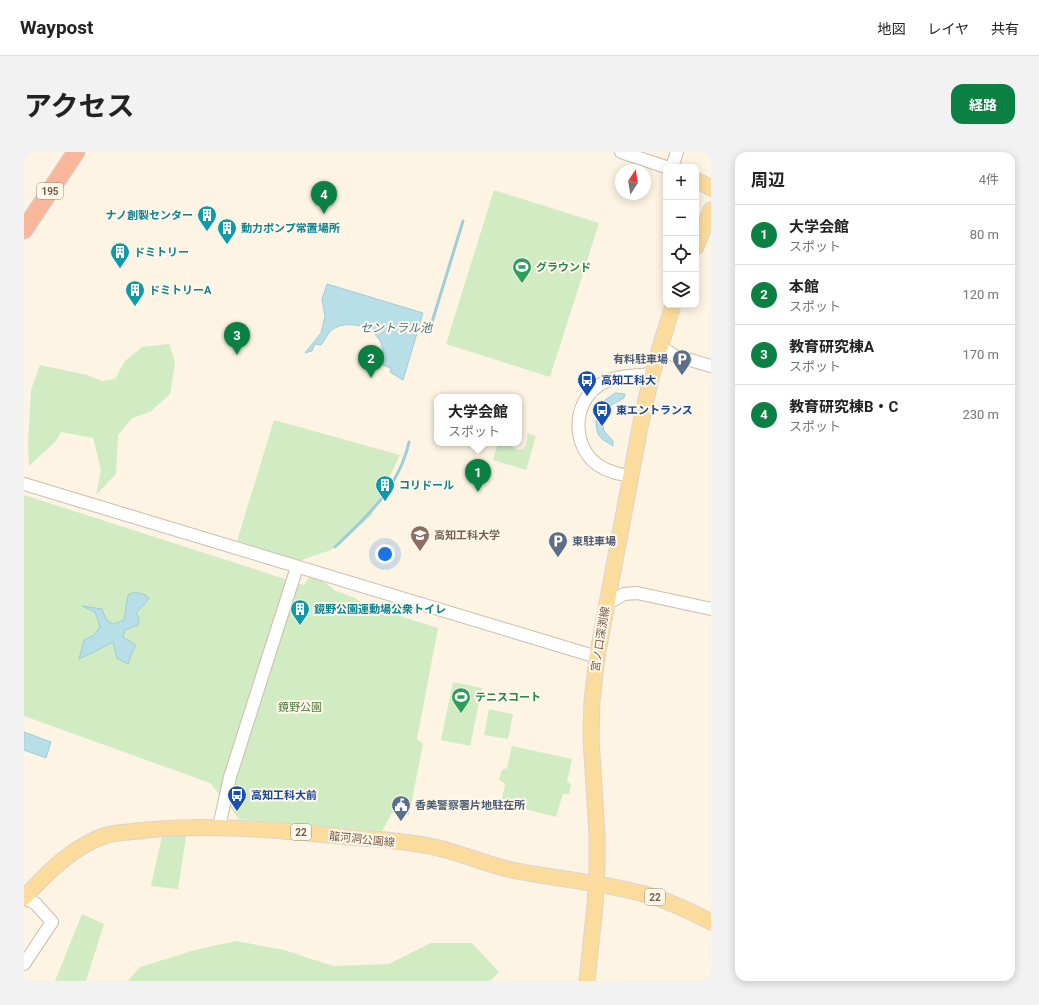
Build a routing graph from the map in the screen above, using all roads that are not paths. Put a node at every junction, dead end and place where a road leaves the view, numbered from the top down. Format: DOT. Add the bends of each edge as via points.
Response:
graph roads {
  1 [pos="76,152"];
  2 [pos="621,152"];
  3 [pos="677,152"];
  4 [pos="673,164"];
  5 [pos="663,167"];
  6 [pos="699,182"];
  7 [pos="711,188"];
  8 [pos="711,210"];
  9 [pos="24,230"];
  10 [pos="699,240"];
  11 [pos="672,308"];
  12 [pos="660,346"];
  13 [pos="711,366"];
  14 [pos="652,374"];
  15 [pos="630,476"];
  16 [pos="24,484"];
  17 [pos="297,566"];
  18 [pos="605,607"];
  19 [pos="711,609"];
  20 [pos="596,657"];
  21 [pos="220,828"];
  22 [pos="596,884"];
  23 [pos="24,898"];
  24 [pos="711,922"];
  25 [pos="24,964"];
  26 [pos="587,981"];
  1 -- 9 [label="highway, 195"];
  2 -- 5 [label="street"];
  3 -- 4 [label="street"];
  6 -- 7 [label="main road"];
  8 -- 10 [label="main road"];
  11 -- 12 [label="main road, 宮ノ口深渕線"];
  12 -- 13 [label="street" via="673,355"];
  12 -- 14 [label="main road, 宮ノ口深渕線"];
  14 -- 15 [label="main road, 宮ノ口深渕線"];
  14 -- 15 [label="street" via="610,380 598,386 586,398 578,420 580,440 588,455 598,465 614,473"];
  15 -- 18 [label="main road, 宮ノ口深渕線"];
  16 -- 17 [label="street"];
  17 -- 20 [label="street"];
  17 -- 21 [label="street" via="230,777"];
  18 -- 19 [label="street" via="624,594 637,593"];
  18 -- 20 [label="main road, 宮ノ口深渕線"];
  20 -- 22 [label="main road, 宮ノ口深渕線" via="591,738 597,834"];
  21 -- 22 [label="main road, 龍河洞公園線 / 22" via="291,832 429,846 490,865"];
  21 -- 23 [label="main road, 龍河洞公園線 / 22" via="161,829 115,833 99,838 59,864"];
  22 -- 24 [label="main road, 龍河洞公園線 / 22" via="664,900"];
  22 -- 26 [label="main road, 宮ノ口深渕線"];
  23 -- 25 [label="street" via="34,903 52,922"];
}
